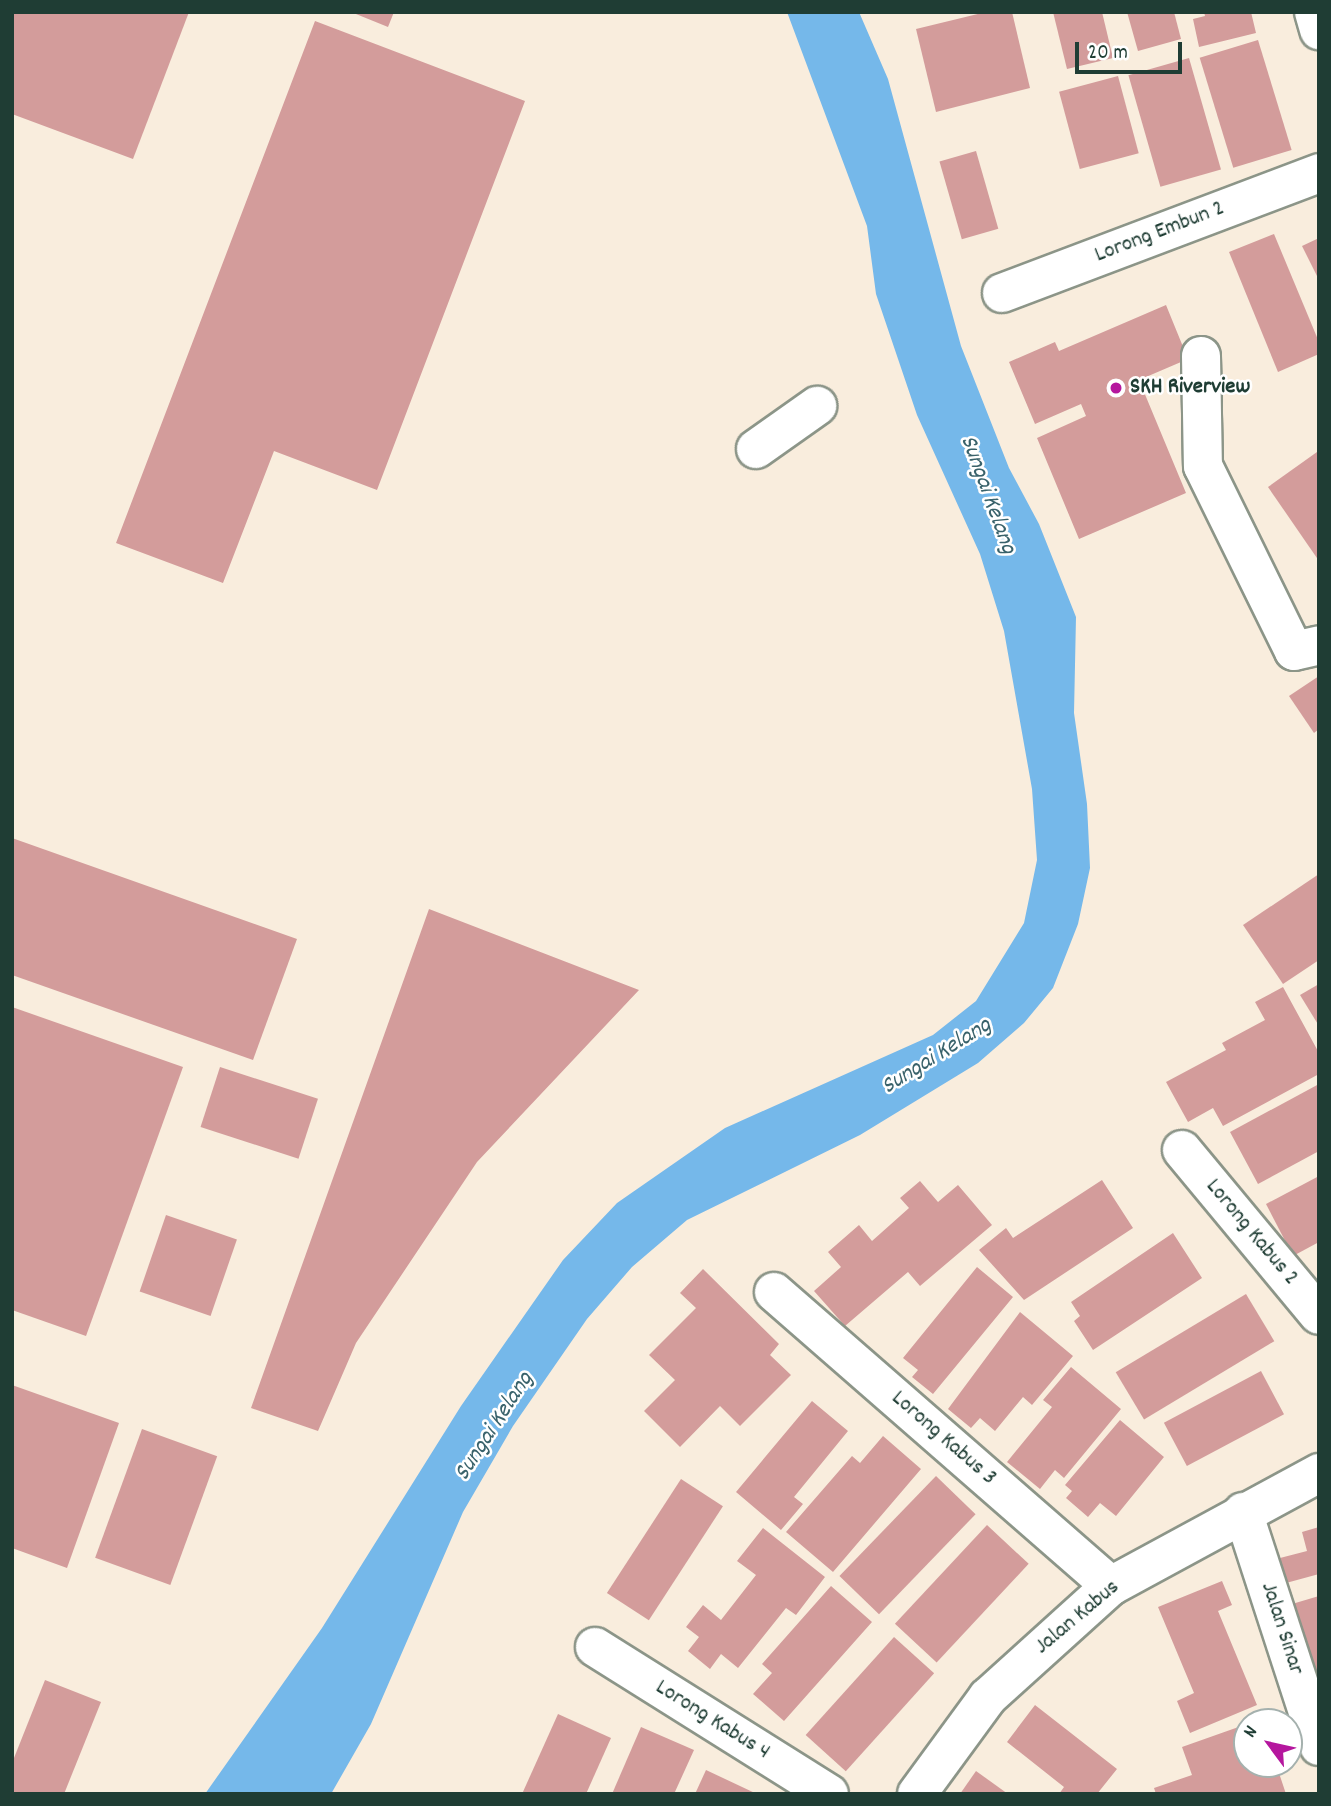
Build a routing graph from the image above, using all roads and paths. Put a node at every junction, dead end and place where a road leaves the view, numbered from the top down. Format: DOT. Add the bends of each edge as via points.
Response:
graph roads {
  1 [pos="1314,12"];
  2 [pos="1319,30"];
  3 [pos="1319,173"];
  4 [pos="1002,293"];
  5 [pos="1200,356"];
  6 [pos="817,406"];
  7 [pos="756,449"];
  8 [pos="1319,645"];
  9 [pos="1182,1150"];
  10 [pos="774,1292"];
  11 [pos="1319,1315"];
  12 [pos="1319,1473"];
  13 [pos="1243,1512"];
  14 [pos="1111,1586"];
  15 [pos="595,1647"];
  16 [pos="1319,1746"];
  17 [pos="829,1794"];
  18 [pos="917,1794"];
  1 -- 2 [label="street"];
  3 -- 4 [label="street, Lorong Embun 2"];
  5 -- 8 [label="street" via="1203,466 1294,651"];
  6 -- 7 [label="street"];
  9 -- 11 [label="street, Lorong Kabus 2"];
  10 -- 14 [label="street, Lorong Kabus 3"];
  12 -- 13 [label="street, Jalan Kabus"];
  13 -- 14 [label="street, Jalan Kabus"];
  13 -- 16 [label="street, Jalan Sinar"];
  14 -- 18 [label="street, Jalan Kabus" via="988,1697"];
  15 -- 17 [label="street, Lorong Kabus 4"];
}
